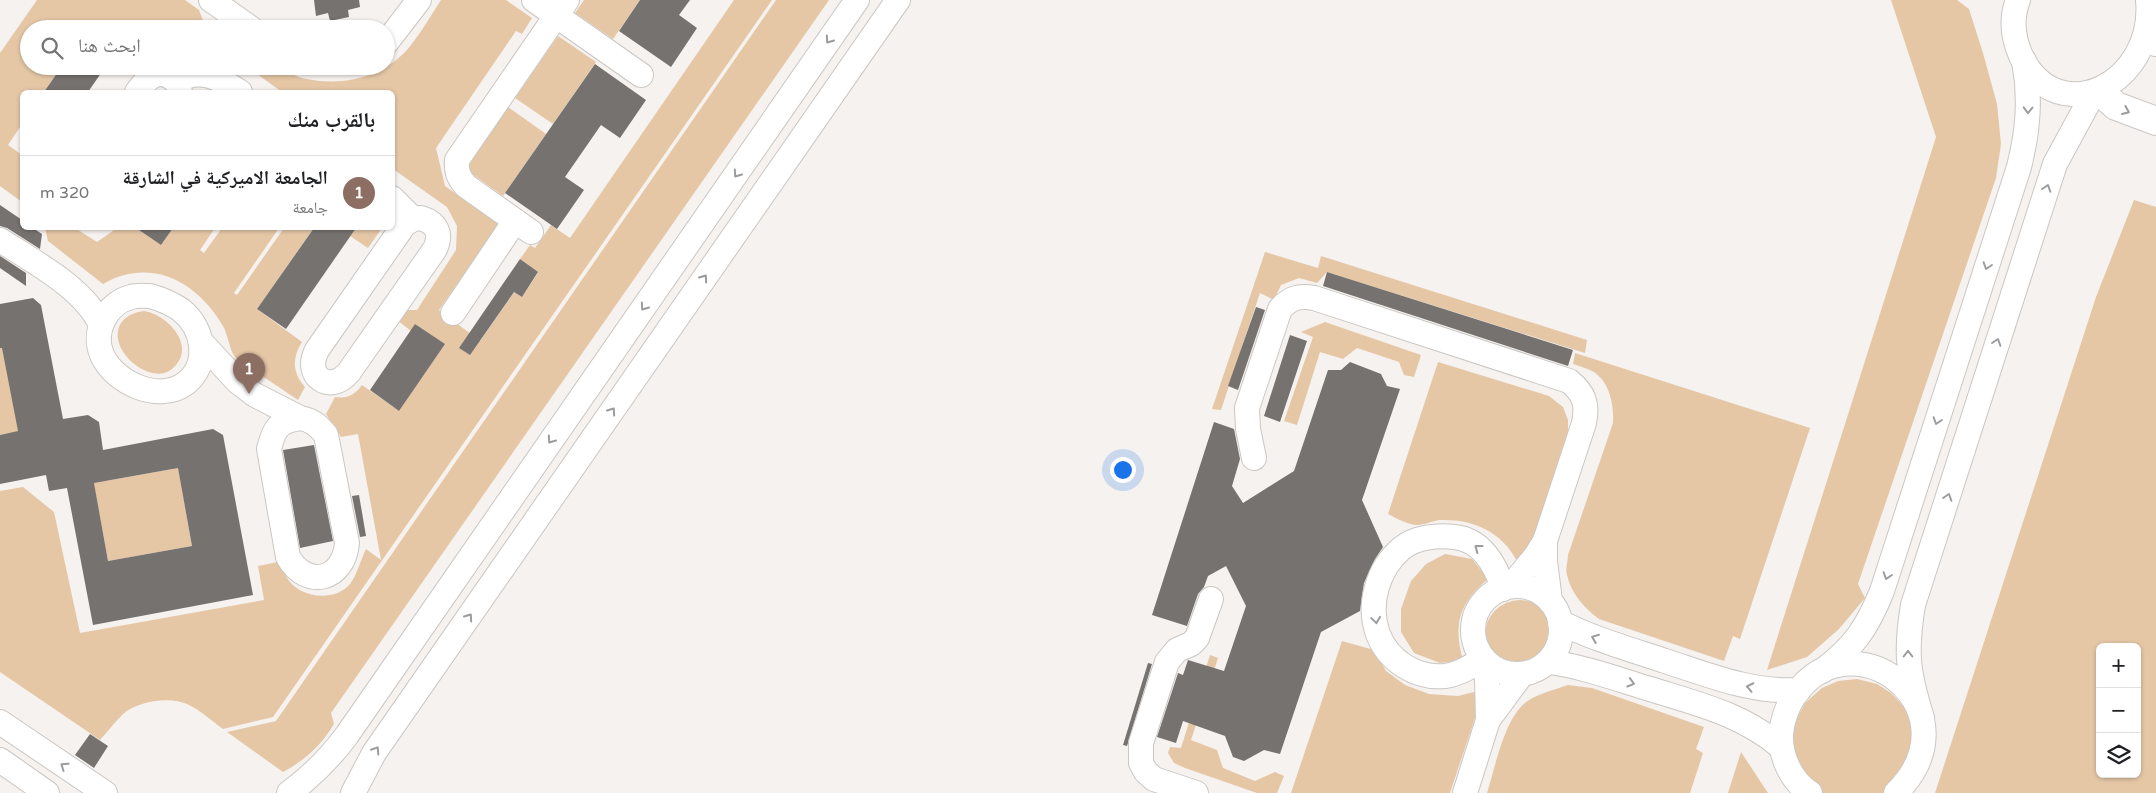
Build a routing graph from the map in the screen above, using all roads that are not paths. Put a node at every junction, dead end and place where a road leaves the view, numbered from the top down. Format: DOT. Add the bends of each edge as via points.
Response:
graph roads {
  1 [pos="211,0"];
  2 [pos="419,0"];
  3 [pos="534,0"];
  4 [pos="857,0"];
  5 [pos="898,0"];
  6 [pos="1998,0"];
  7 [pos="2018,0"];
  8 [pos="2148,0"];
  9 [pos="561,8"];
  10 [pos="234,20"];
  11 [pos="395,31"];
  12 [pos="2014,33"];
  13 [pos="2154,39"];
  14 [pos="2024,61"];
  15 [pos="157,75"];
  16 [pos="165,75"];
  17 [pos="641,75"];
  18 [pos="188,78"];
  19 [pos="139,90"];
  20 [pos="237,90"];
  21 [pos="2097,93"];
  22 [pos="2156,121"];
  23 [pos="395,201"];
  24 [pos="413,219"];
  25 [pos="0,240"];
  26 [pos="81,295"];
  27 [pos="119,302"];
  28 [pos="453,313"];
  29 [pos="101,325"];
  30 [pos="201,342"];
  31 [pos="192,378"];
  32 [pos="247,388"];
  33 [pos="300,418"];
  34 [pos="274,432"];
  35 [pos="1254,458"];
  36 [pos="1545,541"];
  37 [pos="1507,587"];
  38 [pos="1211,599"];
  39 [pos="1550,600"];
  40 [pos="1560,622"];
  41 [pos="1483,659"];
  42 [pos="1550,662"];
  43 [pos="1822,671"];
  44 [pos="1522,674"];
  45 [pos="1799,690"];
  46 [pos="1922,718"];
  47 [pos="1488,720"];
  48 [pos="0,722"];
  49 [pos="1782,748"];
  50 [pos="0,760"];
  51 [pos="1794,784"];
  52 [pos="98,791"];
  53 [pos="47,793"];
  54 [pos="289,793"];
  55 [pos="354,793"];
  56 [pos="1196,793"];
  57 [pos="1465,793"];
  58 [pos="1810,793"];
  59 [pos="1896,793"];
  1 -- 10 [label="street"];
  2 -- 11 [label="street"];
  3 -- 9 [label="street"];
  4 -- 54 [label="street, one-way" via="347,735 329,758"];
  55 -- 5 [label="street, one-way" via="374,753"];
  6 -- 12 [label="street"];
  7 -- 12 [label="street"];
  8 -- 13 [label="street"];
  9 -- 17 [label="street"];
  9 -- 28 [label="street" via="457,160 456,169 466,186 523,227"];
  12 -- 14 [label="street"];
  13 -- 21 [label="street" via="2138,68 2121,83"];
  14 -- 21 [label="street" via="2034,74 2061,91"];
  14 -- 43 [label="street, one-way" via="2028,110 2019,167 1882,591 1859,636 1842,656"];
  15 -- 19 [label="street"];
  16 -- 18 [label="street"];
  18 -- 20 [label="street" via="217,77"];
  21 -- 22 [label="highway, one-way" via="2116,106"];
  46 -- 21 [label="street, one-way" via="1908,664 1912,606 2055,164"];
  23 -- 24 [label="street"];
  24 -- 24 [label="street" via="404,226 313,358 312,368 324,382 343,380 435,249 438,242 435,226 429,220"];
  25 -- 26 [label="street"];
  26 -- 27 [label="street"];
  26 -- 29 [label="street"];
  27 -- 29 [label="street"];
  27 -- 30 [label="street" via="150,296 167,301 194,325"];
  29 -- 31 [label="street" via="102,355 129,383 148,390 167,391"];
  30 -- 31 [label="street" via="199,367"];
  30 -- 32 [label="street"];
  31 -- 32 [label="street"];
  32 -- 33 [label="street"];
  32 -- 34 [label="street"];
  33 -- 34 [label="street" via="281,424"];
  33 -- 34 [label="street" via="309,419 326,435 347,543 346,556 340,568 329,575 316,578 304,574 288,558 270,463 269,449"];
  35 -- 36 [label="street" via="1248,408 1280,309 1286,302 1304,296 1314,298 1569,381 1578,388 1585,399 1584,423"];
  36 -- 37 [label="street"];
  36 -- 39 [label="street"];
  37 -- 39 [label="street" via="1530,588"];
  37 -- 41 [label="street" via="1488,598 1477,612 1474,636"];
  37 -- 41 [label="street, one-way" via="1488,556 1474,544 1457,537 1439,535 1404,547 1380,576 1375,595 1378,634 1388,652 1404,666 1424,674 1445,676 1465,670"];
  38 -- 56 [label="street" via="1197,638 1177,650 1168,662 1141,743 1141,763 1146,772 1154,779"];
  39 -- 40 [label="street"];
  40 -- 42 [label="street" via="1558,646"];
  45 -- 40 [label="street, one-way" via="1764,690 1731,682 1603,641"];
  41 -- 44 [label="street" via="1505,673"];
  41 -- 47 [label="street"];
  42 -- 44 [label="street"];
  42 -- 49 [label="street, one-way" via="1728,714 1753,726"];
  43 -- 45 [label="street"];
  43 -- 46 [label="street" via="1842,665 1863,665 1883,671 1900,682 1914,698"];
  44 -- 47 [label="street"];
  45 -- 49 [label="street" via="1782,721"];
  46 -- 59 [label="street" via="1924,746 1920,760 1910,779"];
  47 -- 57 [label="street"];
  52 -- 48 [label="street, one-way"];
  49 -- 51 [label="street"];
  50 -- 53 [label="street"];
  51 -- 58 [label="street"];
}
